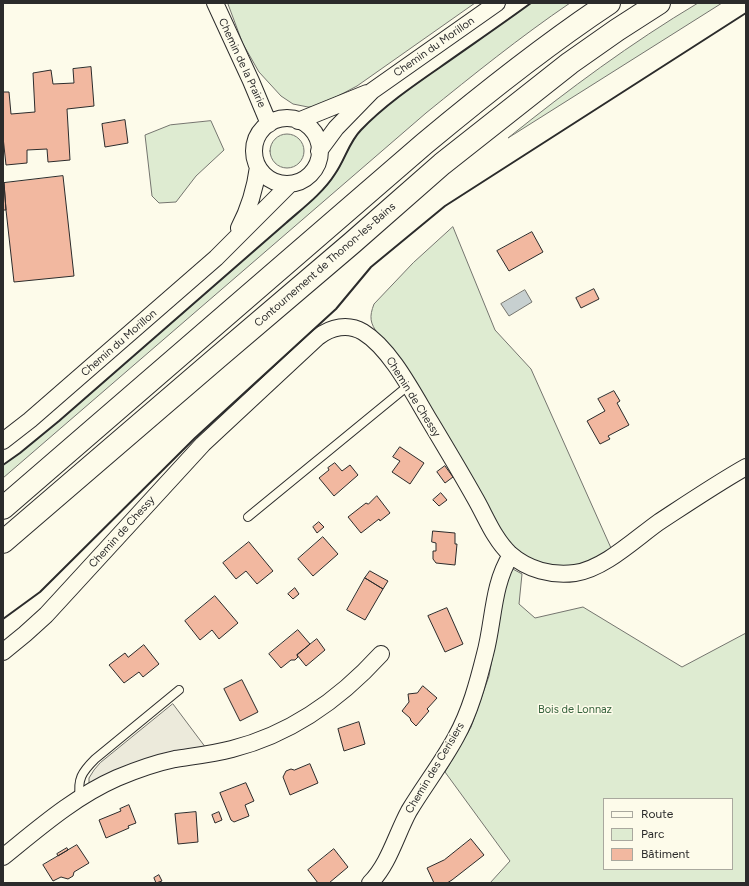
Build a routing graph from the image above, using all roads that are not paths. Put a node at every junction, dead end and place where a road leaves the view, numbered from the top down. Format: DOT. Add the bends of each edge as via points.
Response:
graph roads {
  1 [pos="215,3"];
  2 [pos="497,3"];
  3 [pos="609,3"];
  4 [pos="659,3"];
  5 [pos="372,91"];
  6 [pos="298,121"];
  7 [pos="269,124"];
  8 [pos="319,151"];
  9 [pos="258,167"];
  10 [pos="290,184"];
  11 [pos="232,241"];
  12 [pos="409,385"];
  13 [pos="3,441"];
  14 [pos="746,467"];
  15 [pos="3,508"];
  16 [pos="248,517"];
  17 [pos="3,542"];
  18 [pos="511,555"];
  19 [pos="3,652"];
  20 [pos="381,654"];
  21 [pos="179,690"];
  22 [pos="80,798"];
  23 [pos="3,857"];
  24 [pos="371,883"];
  1 -- 7 [label="street, Chemin de la Prairie"];
  2 -- 5 [label="street, Chemin du Morillon"];
  3 -- 15 [label="highway" via="469,106"];
  4 -- 17 [label="highway, Contournement de Thonon-les-Bains" via="570,63 442,164"];
  5 -- 6 [label="street, Chemin du Morillon"];
  5 -- 8 [label="street, Chemin du Morillon" via="336,128"];
  6 -- 7 [label="street" via="283,119"];
  6 -- 8 [label="street" via="314,133"];
  7 -- 9 [label="street" via="259,134 255,143"];
  8 -- 10 [label="street" via="314,170 299,182"];
  9 -- 10 [label="street" via="271,180"];
  9 -- 11 [label="street, Chemin du Morillon" via="251,201"];
  10 -- 11 [label="street, Chemin du Morillon"];
  11 -- 13 [label="street, Chemin du Morillon" via="216,258"];
  12 -- 16 [label="lane"];
  12 -- 18 [label="street, Chemin de Chessy" via="492,531"];
  12 -- 19 [label="street, Chemin de Chessy" via="381,348 362,331 344,327 326,331 208,439 46,615"];
  14 -- 18 [label="street, Chemin de Chessy" via="686,504 594,567 576,573 558,574 525,565"];
  18 -- 24 [label="street, Chemin des Cerisiers" via="500,575 486,653 466,715 457,736 408,812 384,864"];
  20 -- 22 [label="street" via="332,700 286,729 233,749 146,767"];
  21 -- 22 [label="lane" via="95,758 80,779"];
  22 -- 23 [label="street"];
}
